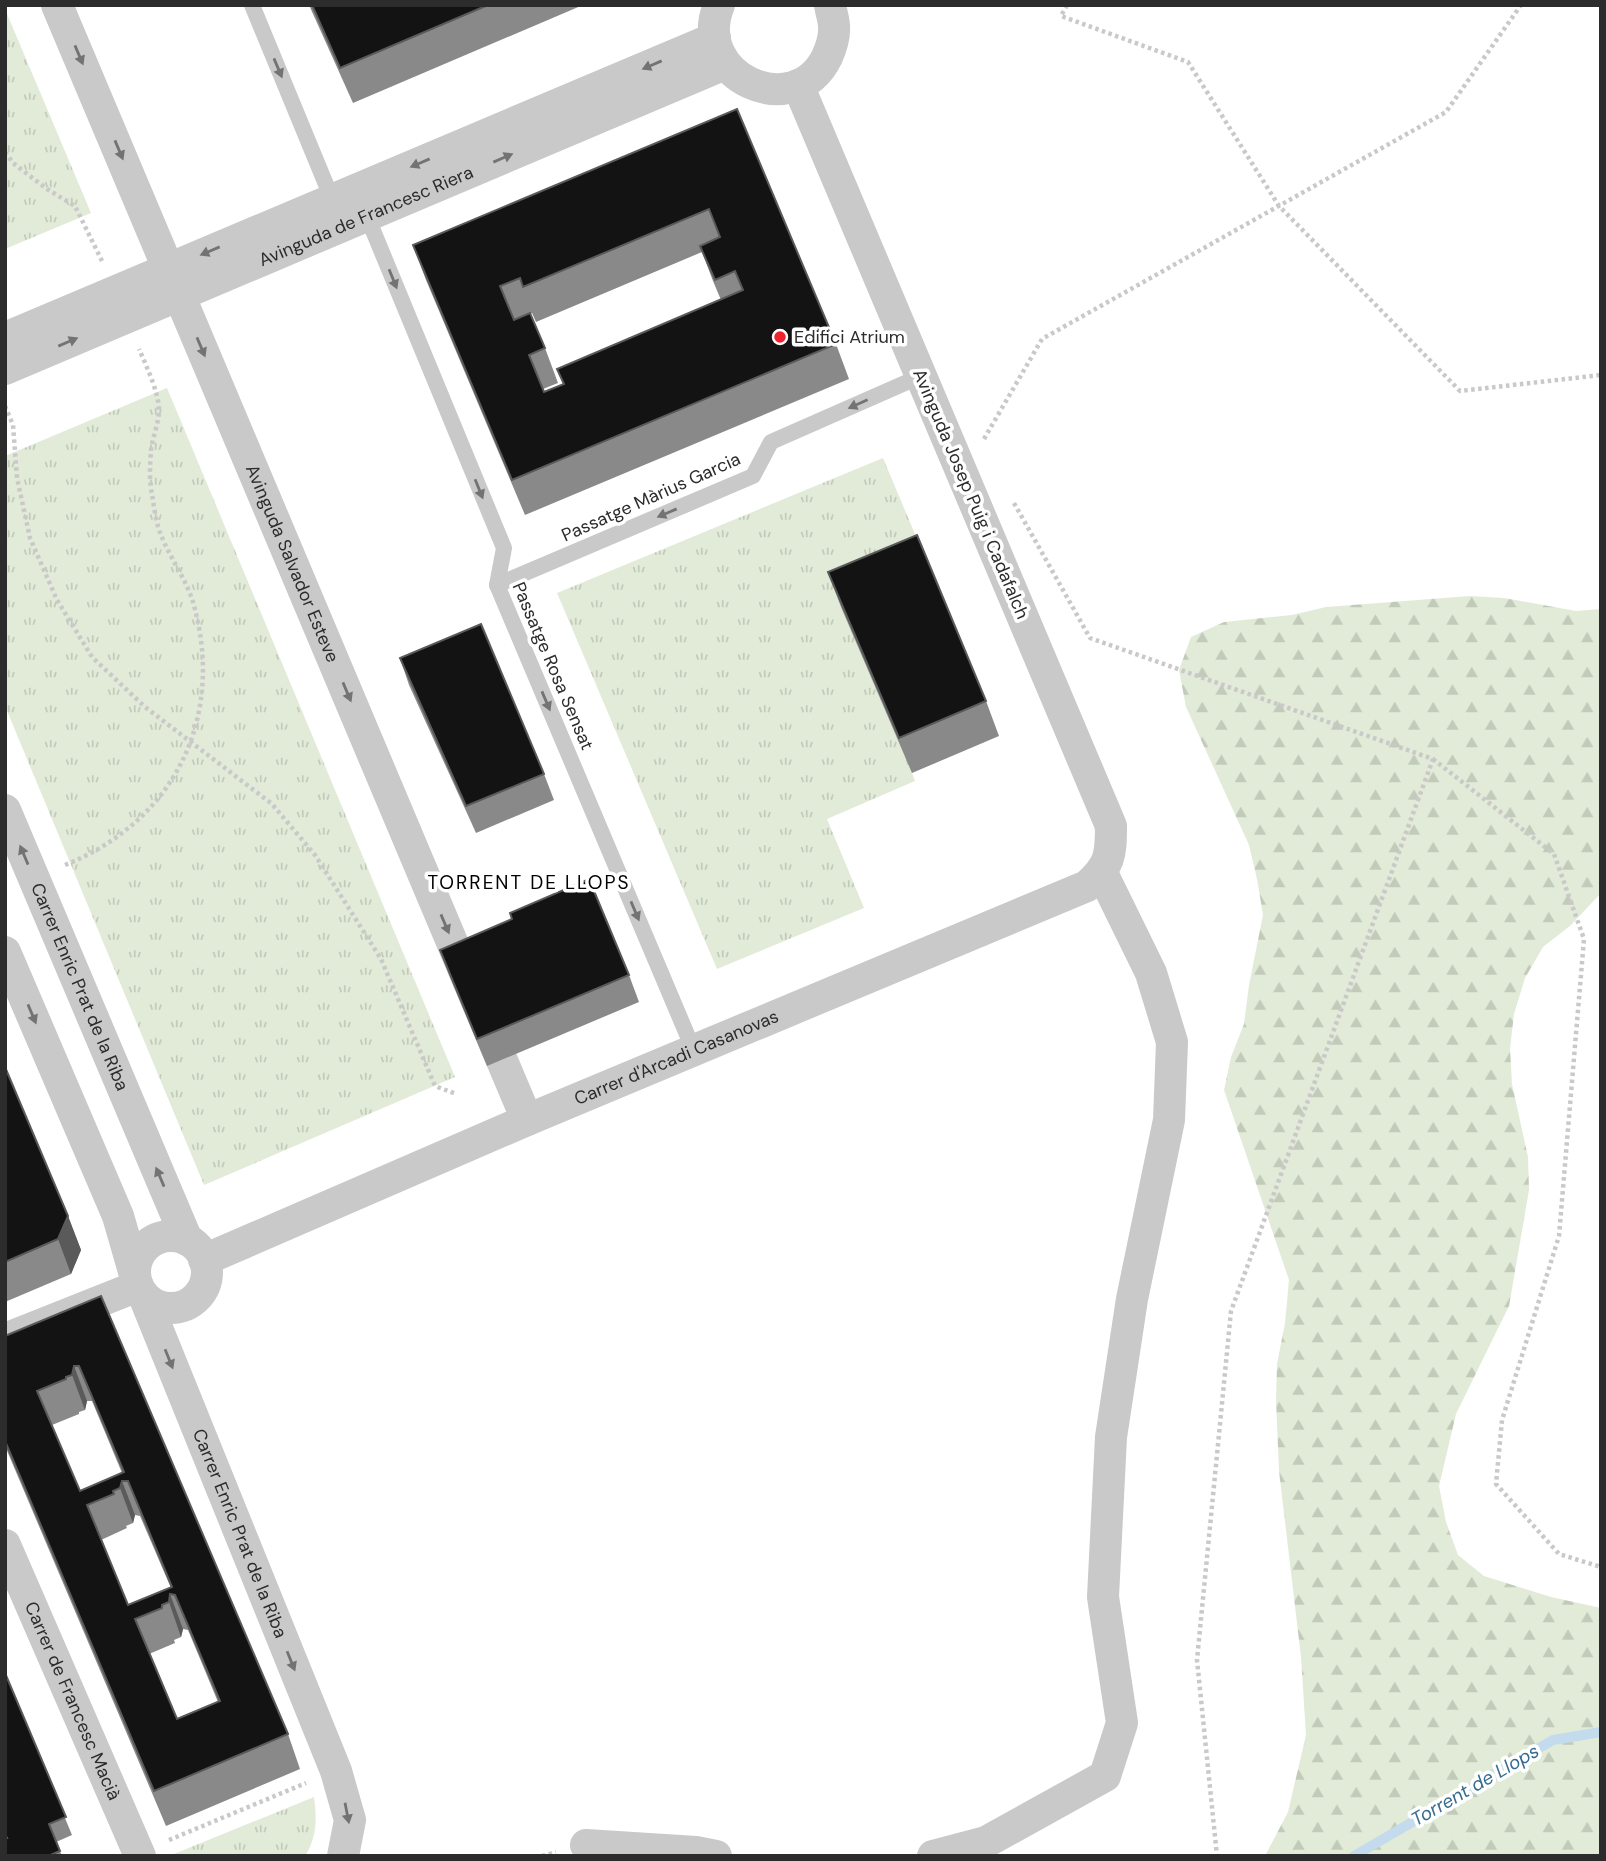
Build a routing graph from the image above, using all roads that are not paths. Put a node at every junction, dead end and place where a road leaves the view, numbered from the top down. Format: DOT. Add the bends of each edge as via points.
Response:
graph roads {
  1 [pos="57,5"];
  2 [pos="252,5"];
  3 [pos="719,5"];
  4 [pos="830,5"];
  5 [pos="720,51"];
  6 [pos="798,85"];
  7 [pos="332,199"];
  8 [pos="367,216"];
  9 [pos="174,282"];
  10 [pos="120,305"];
  11 [pos="5,338"];
  12 [pos="5,369"];
  13 [pos="921,376"];
  14 [pos="497,585"];
  15 [pos="5,810"];
  16 [pos="1102,873"];
  17 [pos="5,952"];
  18 [pos="694,1051"];
  19 [pos="527,1120"];
  20 [pos="196,1250"];
  21 [pos="139,1286"];
  22 [pos="5,1339"];
  23 [pos="5,1545"];
  24 [pos="586,1845"];
  25 [pos="140,1854"];
  26 [pos="343,1856"];
  27 [pos="716,1856"];
  28 [pos="933,1856"];
  1 -- 9 [label="street, Avinguda Salvador Esteve, one-way"];
  2 -- 7 [label="lane, one-way"];
  3 -- 5 [label="street" via="715,16"];
  4 -- 6 [label="street" via="835,27 831,48 824,64"];
  5 -- 6 [label="street" via="733,73 754,86 780,89"];
  5 -- 7 [label="street, Avinguda de Francesc Riera, one-way"];
  8 -- 5 [label="street, Avinguda de Francesc Riera, one-way"];
  6 -- 13 [label="street, Avinguda Josep Puig i Cadafalch"];
  7 -- 9 [label="street, Avinguda de Francesc Riera, one-way"];
  8 -- 9 [label="street, Avinguda de Francesc Riera"];
  8 -- 14 [label="lane, Passatge Rosa Sensat, one-way" via="504,548"];
  9 -- 10 [label="street, Avinguda de Francesc Riera"];
  9 -- 19 [label="street, Avinguda Salvador Esteve, one-way"];
  10 -- 11 [label="street, Avinguda de Francesc Riera"];
  12 -- 10 [label="street, Avinguda de Francesc Riera, one-way"];
  13 -- 14 [label="lane, Passatge Màrius Garcia, one-way" via="771,442 753,477"];
  13 -- 16 [label="street, Avinguda Josep Puig i Cadafalch" via="1111,826 1111,852"];
  14 -- 18 [label="lane, Passatge Rosa Sensat, one-way"];
  20 -- 15 [label="street, Carrer Enric Prat de la Riba, one-way"];
  16 -- 18 [label="street, Carrer d'Arcadi Casanovas" via="1087,886"];
  16 -- 28 [label="street" via="1151,973 1171,1042 1169,1120 1132,1299 1111,1437 1103,1597 1122,1723 1105,1776 986,1842"];
  17 -- 21 [label="street, Carrer Enric Prat de la Riba, one-way" via="118,1216"];
  18 -- 19 [label="street, Carrer d'Arcadi Casanovas"];
  19 -- 20 [label="street, Carrer d'Arcadi Casanovas"];
  20 -- 21 [label="street" via="167,1236 147,1244 136,1264"];
  20 -- 21 [label="street" via="207,1275 193,1300 174,1308 153,1303"];
  21 -- 22 [label="street"];
  21 -- 26 [label="street, Carrer Enric Prat de la Riba, one-way" via="336,1771 350,1820"];
  23 -- 25 [label="street, Carrer de Francesc Macià"];
  24 -- 27 [label="street"];
}
